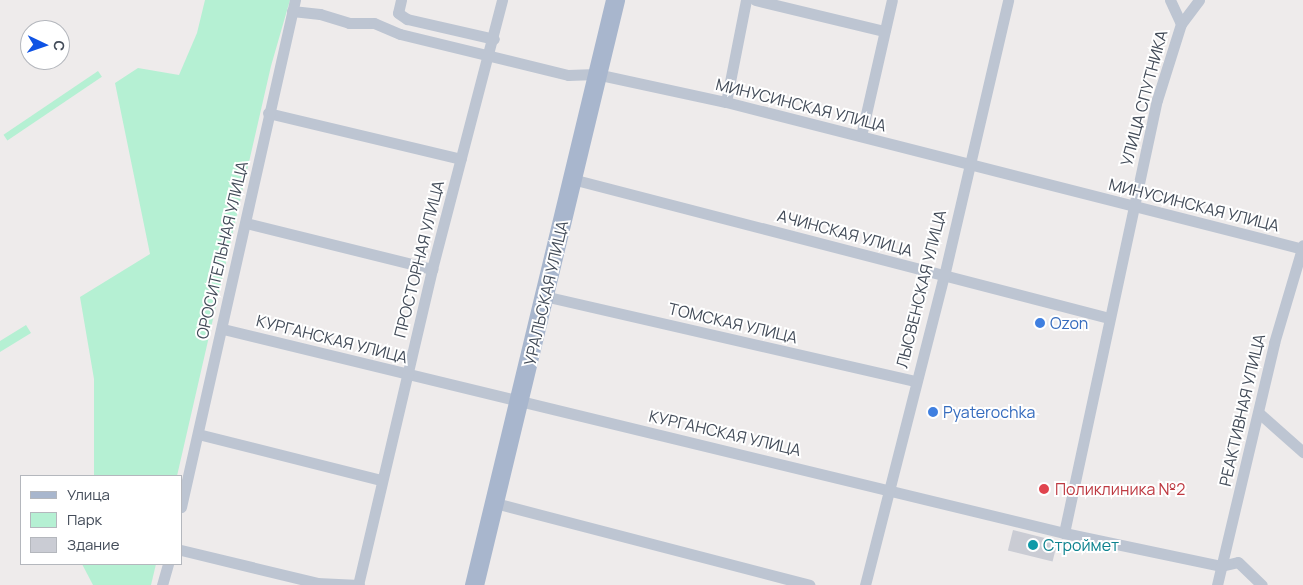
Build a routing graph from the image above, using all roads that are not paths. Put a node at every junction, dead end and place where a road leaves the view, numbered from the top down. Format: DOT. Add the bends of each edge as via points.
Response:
graph roads {
  1 [pos="401,0"];
  2 [pos="502,0"];
  3 [pos="615,0"];
  4 [pos="746,0"];
  5 [pos="755,0"];
  6 [pos="892,0"];
  7 [pos="1008,0"];
  8 [pos="1170,0"];
  9 [pos="1199,0"];
  10 [pos="294,5"];
  11 [pos="1181,24"];
  12 [pos="884,31"];
  13 [pos="494,39"];
  14 [pos="490,55"];
  15 [pos="596,74"];
  16 [pos="726,102"];
  17 [pos="268,113"];
  18 [pos="861,136"];
  19 [pos="462,159"];
  20 [pos="968,162"];
  21 [pos="572,179"];
  22 [pos="1133,208"];
  23 [pos="246,223"];
  24 [pos="1302,247"];
  25 [pos="432,269"];
  26 [pos="944,276"];
  27 [pos="544,296"];
  28 [pos="1109,318"];
  29 [pos="223,329"];
  30 [pos="407,374"];
  31 [pos="915,381"];
  32 [pos="521,403"];
  33 [pos="1259,413"];
  34 [pos="198,434"];
  35 [pos="1303,452"];
  36 [pos="381,480"];
  37 [pos="889,488"];
  38 [pos="182,503"];
  39 [pos="495,503"];
  40 [pos="1064,533"];
  41 [pos="182,550"];
  42 [pos="168,565"];
  43 [pos="1221,566"];
  44 [pos="162,585"];
  45 [pos="359,585"];
  46 [pos="474,585"];
  47 [pos="810,585"];
  48 [pos="865,585"];
  49 [pos="1217,585"];
  50 [pos="1262,585"];
  1 -- 13 [label="street" via="398,13 407,19"];
  2 -- 13 [label="street, ПРОСТОРНАЯ УЛИЦА"];
  3 -- 15 [label="main road, УРАЛЬСКАЯ УЛИЦА"];
  4 -- 16 [label="street"];
  5 -- 12 [label="street"];
  6 -- 12 [label="street"];
  7 -- 20 [label="street, ЛЫСВЕНСКАЯ УЛИЦА"];
  8 -- 11 [label="street"];
  9 -- 11 [label="street, УЛИЦА СПУТНИКА"];
  10 -- 14 [label="street, МИНУСИНСКАЯ УЛИЦА" via="349,23 374,23 400,34"];
  10 -- 17 [label="street, ОРОСИТЕЛЬНАЯ УЛИЦА"];
  11 -- 22 [label="street, УЛИЦА СПУТНИКА" via="1157,100"];
  12 -- 18 [label="street"];
  13 -- 14 [label="street, ПРОСТОРНАЯ УЛИЦА"];
  14 -- 15 [label="street, МИНУСИНСКАЯ УЛИЦА" via="568,75"];
  14 -- 19 [label="street, ПРОСТОРНАЯ УЛИЦА"];
  15 -- 16 [label="street, МИНУСИНСКАЯ УЛИЦА"];
  15 -- 21 [label="main road, УРАЛЬСКАЯ УЛИЦА"];
  16 -- 18 [label="street, МИНУСИНСКАЯ УЛИЦА"];
  17 -- 19 [label="street"];
  17 -- 23 [label="street, ОРОСИТЕЛЬНАЯ УЛИЦА"];
  18 -- 20 [label="street, МИНУСИНСКАЯ УЛИЦА"];
  19 -- 25 [label="street, ПРОСТОРНАЯ УЛИЦА"];
  20 -- 22 [label="street, МИНУСИНСКАЯ УЛИЦА"];
  20 -- 26 [label="street, ЛЫСВЕНСКАЯ УЛИЦА"];
  21 -- 26 [label="street, АЧИНСКАЯ УЛИЦА"];
  21 -- 27 [label="main road, УРАЛЬСКАЯ УЛИЦА"];
  22 -- 24 [label="street, МИНУСИНСКАЯ УЛИЦА"];
  22 -- 28 [label="street, УЛИЦА СПУТНИКА"];
  23 -- 25 [label="street"];
  23 -- 29 [label="street, ОРОСИТЕЛЬНАЯ УЛИЦА"];
  24 -- 33 [label="street, РЕАКТИВНАЯ УЛИЦА"];
  25 -- 30 [label="street, ПРОСТОРНАЯ УЛИЦА"];
  26 -- 28 [label="street, АЧИНСКАЯ УЛИЦА"];
  26 -- 31 [label="street, ЛЫСВЕНСКАЯ УЛИЦА"];
  27 -- 31 [label="street, ТОМСКАЯ УЛИЦА"];
  27 -- 32 [label="main road, УРАЛЬСКАЯ УЛИЦА"];
  28 -- 40 [label="street, УЛИЦА СПУТНИКА"];
  29 -- 30 [label="street, КУРГАНСКАЯ УЛИЦА"];
  29 -- 34 [label="street, ОРОСИТЕЛЬНАЯ УЛИЦА"];
  30 -- 32 [label="street, КУРГАНСКАЯ УЛИЦА"];
  30 -- 36 [label="street, ПРОСТОРНАЯ УЛИЦА"];
  31 -- 37 [label="street, ЛЫСВЕНСКАЯ УЛИЦА"];
  32 -- 37 [label="street, КУРГАНСКАЯ УЛИЦА"];
  32 -- 39 [label="main road, УРАЛЬСКАЯ УЛИЦА"];
  33 -- 35 [label="street"];
  33 -- 43 [label="street, РЕАКТИВНАЯ УЛИЦА"];
  34 -- 36 [label="street"];
  34 -- 38 [label="street, ОРОСИТЕЛЬНАЯ УЛИЦА"];
  36 -- 45 [label="street, ПРОСТОРНАЯ УЛИЦА"];
  37 -- 40 [label="street, КУРГАНСКАЯ УЛИЦА"];
  37 -- 48 [label="street, ЛЫСВЕНСКАЯ УЛИЦА"];
  39 -- 46 [label="main road, УРАЛЬСКАЯ УЛИЦА"];
  39 -- 47 [label="street"];
  40 -- 43 [label="street, КУРГАНСКАЯ УЛИЦА"];
  41 -- 45 [label="street" via="317,583"];
  42 -- 44 [label="street"];
  43 -- 49 [label="street, РЕАКТИВНАЯ УЛИЦА"];
  43 -- 50 [label="street, КУРГАНСКАЯ УЛИЦА" via="1238,562"];
}
